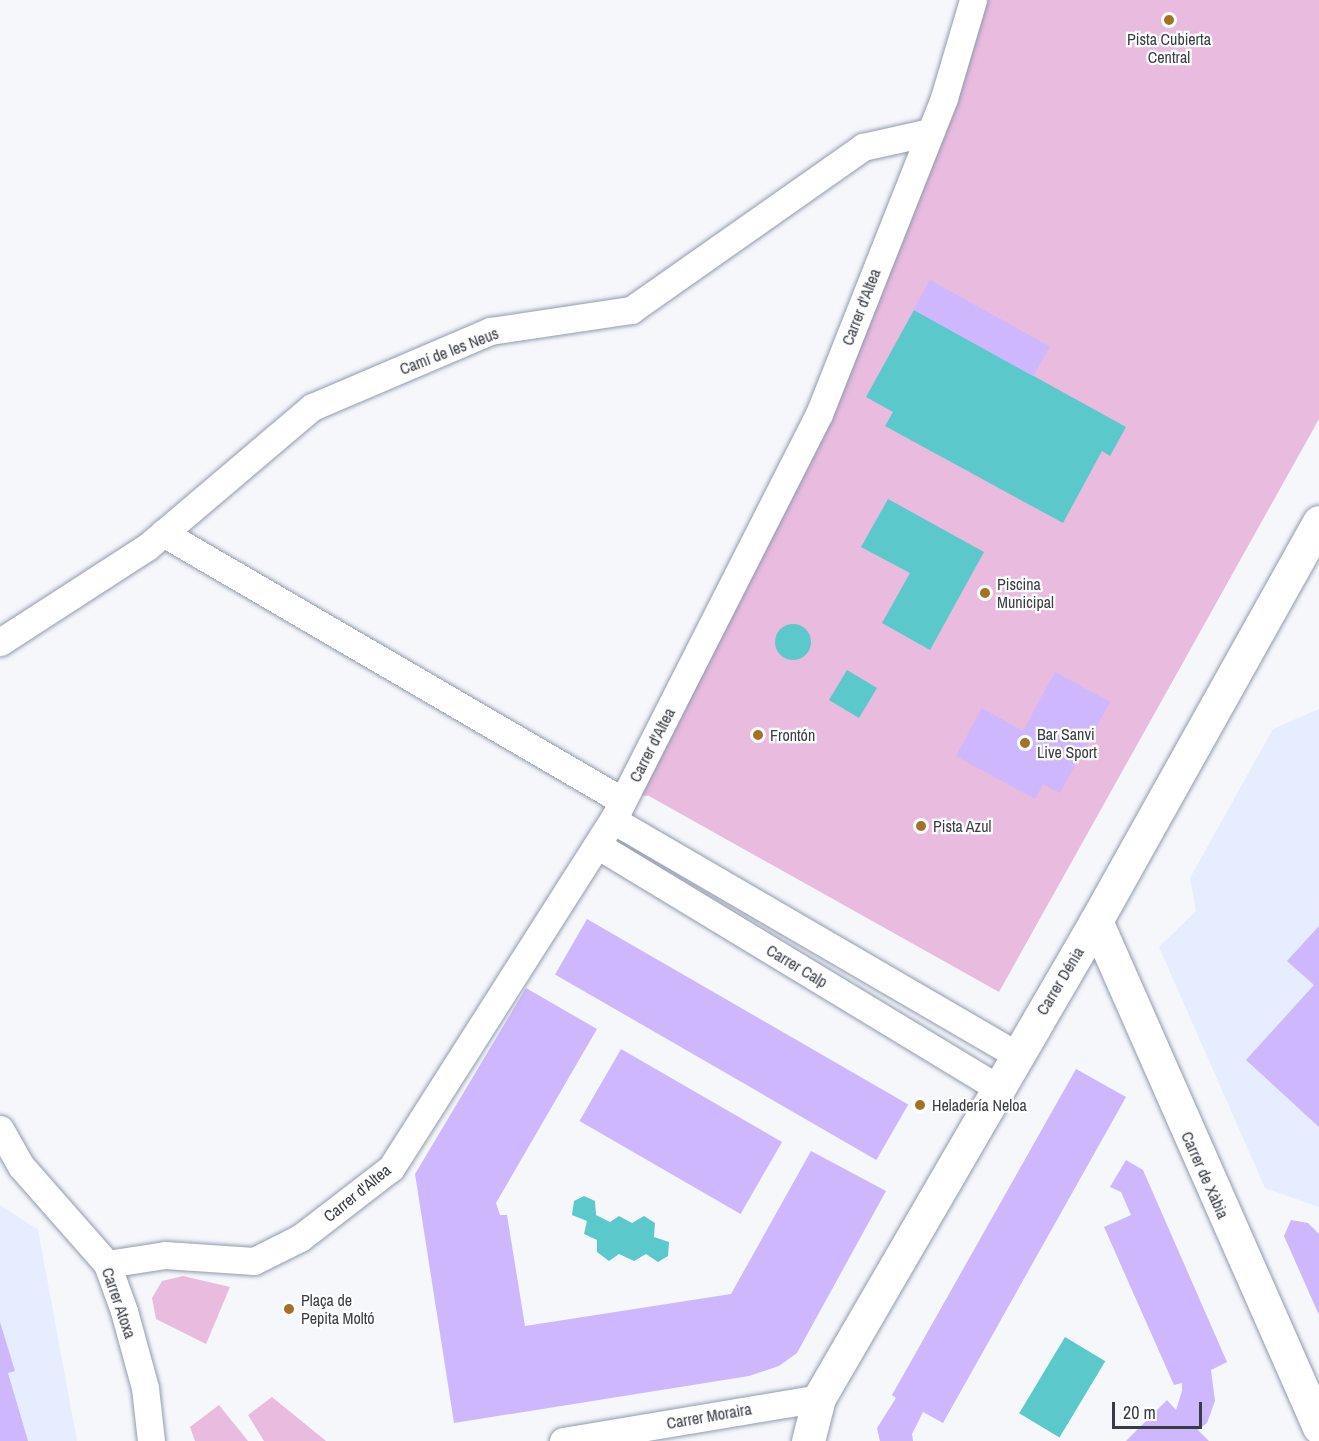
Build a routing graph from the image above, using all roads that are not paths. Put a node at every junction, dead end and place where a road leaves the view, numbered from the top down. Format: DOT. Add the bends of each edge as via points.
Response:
graph roads {
  1 [pos="973,0"];
  2 [pos="930,132"];
  3 [pos="1318,525"];
  4 [pos="163,533"];
  5 [pos="0,642"];
  6 [pos="618,810"];
  7 [pos="597,845"];
  8 [pos="1095,921"];
  9 [pos="1016,1054"];
  10 [pos="998,1088"];
  11 [pos="0,1129"];
  12 [pos="107,1264"];
  13 [pos="819,1398"];
  14 [pos="1319,1427"];
  15 [pos="151,1441"];
  16 [pos="563,1441"];
  17 [pos="808,1441"];
  1 -- 2 [label="street, Carrer d'Altea"];
  2 -- 4 [label="street, Camí de les Neus" via="863,147 632,310 490,331 312,407"];
  2 -- 6 [label="street, Carrer d'Altea" via="819,414"];
  3 -- 8 [label="street, Carrer Dénia"];
  4 -- 5 [label="street, Camí de les Neus"];
  4 -- 6 [label="street, Carrer Calp"];
  6 -- 7 [label="street, Carrer d'Altea"];
  6 -- 9 [label="street, Carrer Calp"];
  7 -- 10 [label="street, Carrer Calp"];
  7 -- 12 [label="street, Carrer d'Altea" via="391,1168 300,1238 254,1261 165,1254"];
  8 -- 9 [label="street, Carrer Dénia"];
  8 -- 14 [label="street, Carrer de Xàbia"];
  9 -- 10 [label="street, Carrer Dénia"];
  10 -- 13 [label="street, Carrer Dénia"];
  11 -- 12 [label="street, Carrer Atoxa" via="21,1166"];
  12 -- 15 [label="street, Carrer Atoxa" via="145,1388"];
  13 -- 16 [label="street, Carrer Moraira"];
  13 -- 17 [label="street, Carrer Dénia"];
}
